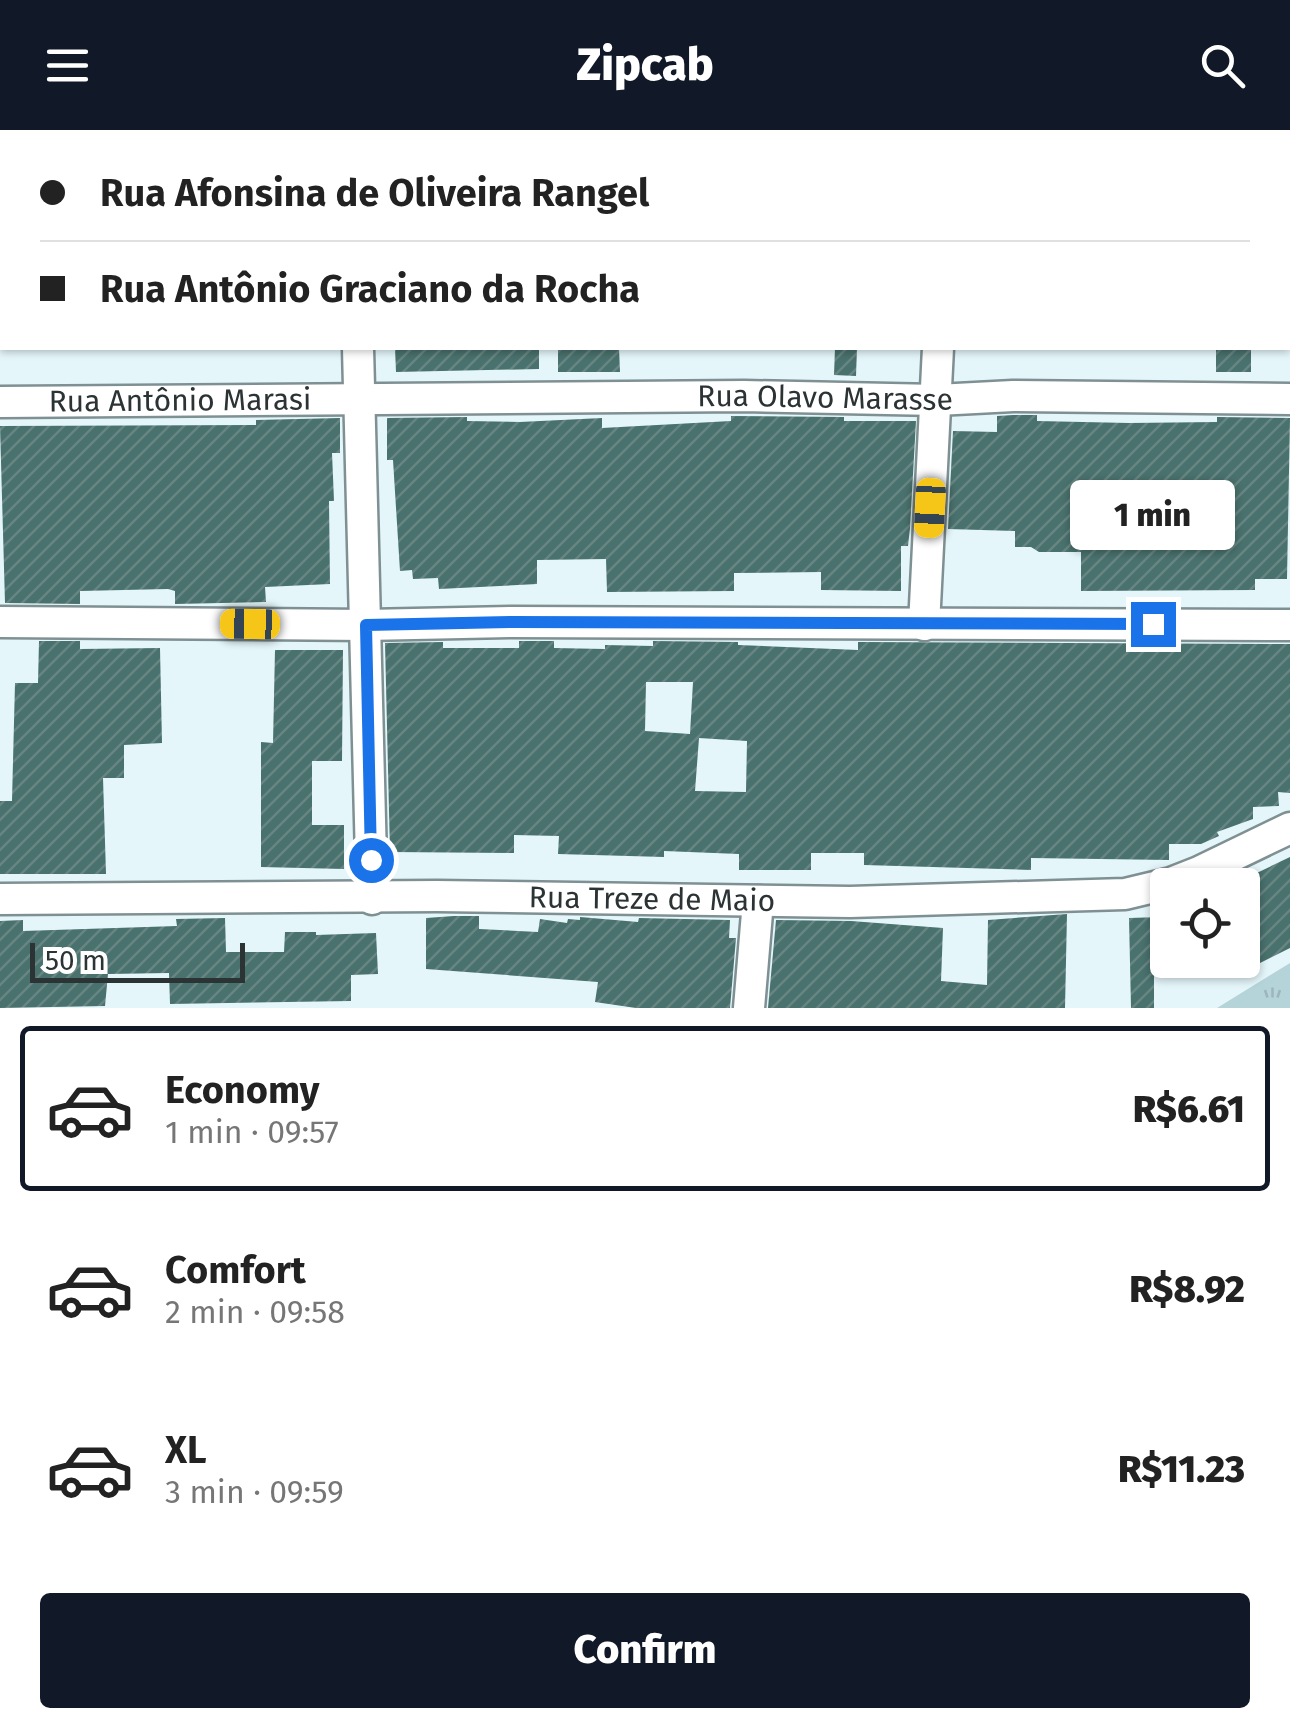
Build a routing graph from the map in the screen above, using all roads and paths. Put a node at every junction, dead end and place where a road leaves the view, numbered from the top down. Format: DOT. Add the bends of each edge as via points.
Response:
graph roads {
  1 [pos="358,350"];
  2 [pos="938,350"];
  3 [pos="359,399"];
  4 [pos="1290,399"];
  5 [pos="937,400"];
  6 [pos="0,402"];
  7 [pos="0,622"];
  8 [pos="1290,624"];
  9 [pos="366,625"];
  10 [pos="924,625"];
  11 [pos="1290,828"];
  12 [pos="372,898"];
  13 [pos="0,899"];
  14 [pos="758,901"];
  15 [pos="749,1008"];
  1 -- 3 [label="street"];
  2 -- 5 [label="street"];
  3 -- 5 [label="street, Rua Olavo Marasse"];
  3 -- 6 [label="street, Rua Antônio Marasi"];
  3 -- 9 [label="street"];
  4 -- 5 [label="street, Rua Olavo Marasse"];
  5 -- 10 [label="street"];
  7 -- 9 [label="street"];
  8 -- 10 [label="street"];
  9 -- 10 [label="street"];
  9 -- 12 [label="street"];
  11 -- 14 [label="street, Rua Treze de Maio" via="1200,872 1125,894"];
  12 -- 13 [label="street, Rua Treze de Maio"];
  12 -- 14 [label="street, Rua Treze de Maio"];
  14 -- 15 [label="street"];
}
